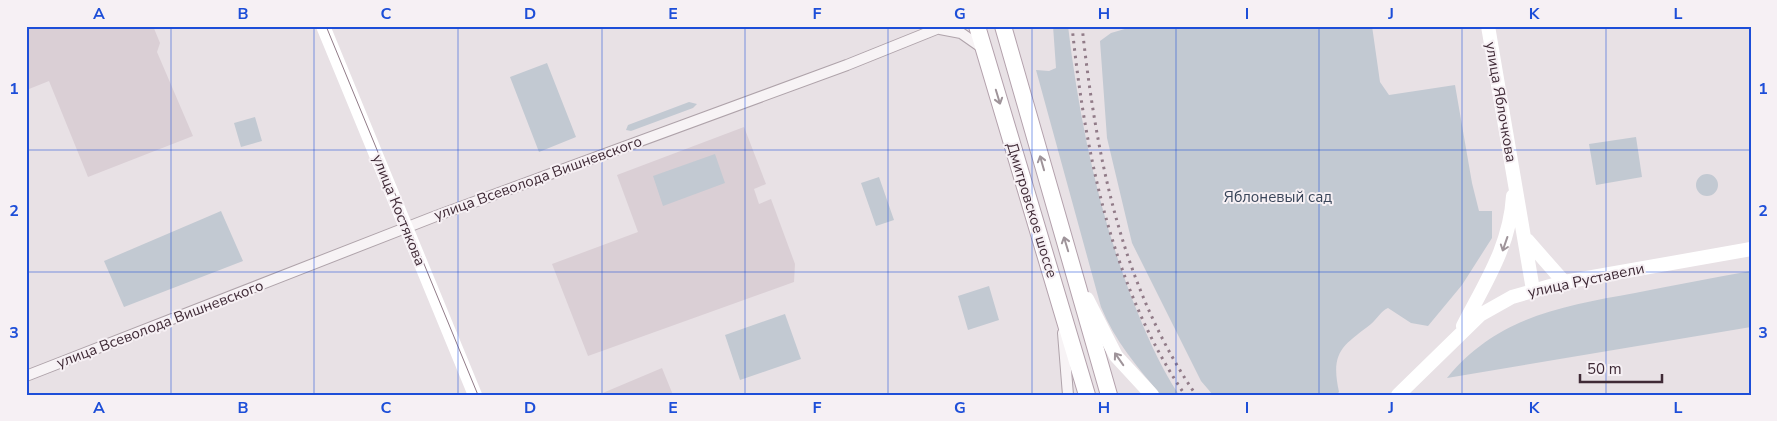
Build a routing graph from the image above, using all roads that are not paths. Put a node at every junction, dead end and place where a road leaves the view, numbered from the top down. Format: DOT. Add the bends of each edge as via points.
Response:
graph roads {
  1 [pos="323,26"];
  2 [pos="977,26"];
  3 [pos="1003,26"];
  4 [pos="1488,26"];
  5 [pos="942,28"];
  6 [pos="984,51"];
  7 [pos="1514,178"];
  8 [pos="406,227"];
  9 [pos="1525,237"];
  10 [pos="1751,249"];
  11 [pos="1076,279"];
  12 [pos="1564,282"];
  13 [pos="1533,290"];
  14 [pos="1062,312"];
  15 [pos="1459,334"];
  16 [pos="26,376"];
  17 [pos="475,395"];
  18 [pos="1068,395"];
  19 [pos="1087,395"];
  20 [pos="1109,395"];
  21 [pos="1152,395"];
  22 [pos="1398,395"];
  1 -- 8 [label="street, улица Костякова"];
  2 -- 6 [label="main road, Дмитровское шоссе"];
  11 -- 3 [label="main road, Дмитровское шоссе, one-way"];
  4 -- 7 [label="street, улица Яблочкова"];
  5 -- 6 [label="street, улица Всеволода Вишневского" via="974,40"];
  5 -- 8 [label="street, улица Всеволода Вишневского"];
  6 -- 14 [label="main road, Дмитровское шоссе, one-way"];
  7 -- 9 [label="street"];
  7 -- 15 [label="street, one-way" via="1510,222 1500,256"];
  8 -- 16 [label="street, улица Всеволода Вишневского"];
  8 -- 17 [label="street, улица Костякова"];
  9 -- 12 [label="street"];
  9 -- 13 [label="street"];
  10 -- 12 [label="street, улица Руставели"];
  11 -- 20 [label="main road, Дмитровское шоссе"];
  21 -- 11 [label="street, one-way" via="1116,356"];
  12 -- 13 [label="street, улица Руставели"];
  13 -- 15 [label="street, улица Руставели" via="1495,306"];
  14 -- 18 [label="street"];
  14 -- 19 [label="main road, Дмитровское шоссе"];
  15 -- 22 [label="street, улица Руставели"];
}
